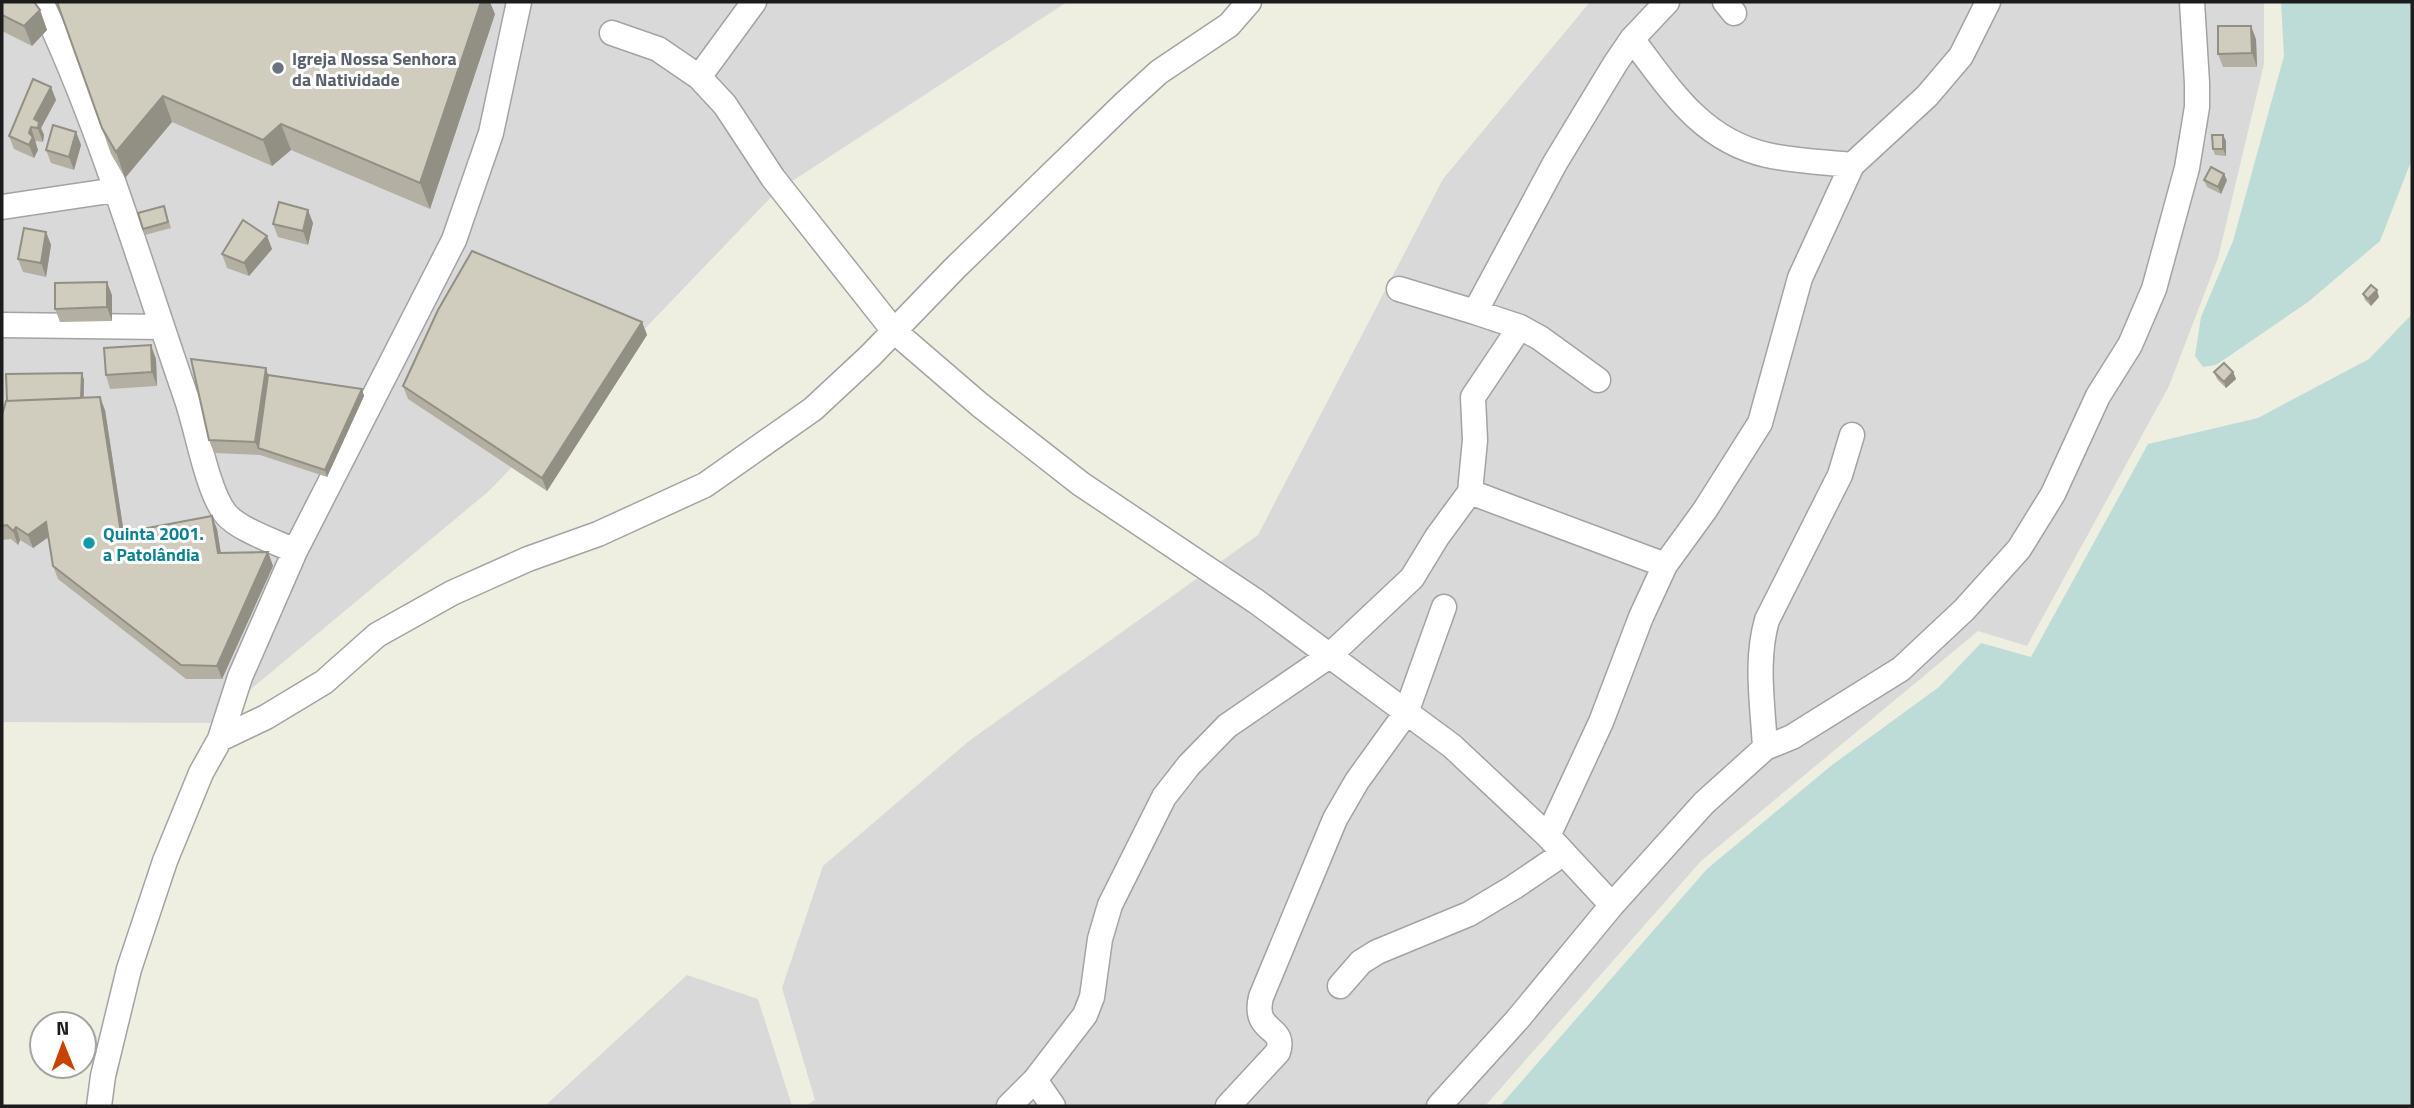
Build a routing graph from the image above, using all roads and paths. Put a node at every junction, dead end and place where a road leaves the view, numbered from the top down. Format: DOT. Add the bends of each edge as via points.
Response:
graph roads {
  1 [pos="41,2"];
  2 [pos="519,2"];
  3 [pos="754,2"];
  4 [pos="1248,2"];
  5 [pos="1667,2"];
  6 [pos="1988,2"];
  7 [pos="2192,2"];
  8 [pos="612,33"];
  9 [pos="1632,39"];
  10 [pos="699,77"];
  11 [pos="1852,165"];
  12 [pos="116,190"];
  13 [pos="2,207"];
  14 [pos="1399,289"];
  15 [pos="1475,312"];
  16 [pos="2,325"];
  17 [pos="162,327"];
  18 [pos="1520,327"];
  19 [pos="894,331"];
  20 [pos="1598,380"];
  21 [pos="1852,435"];
  22 [pos="1470,492"];
  23 [pos="295,551"];
  24 [pos="1665,565"];
  25 [pos="1444,607"];
  26 [pos="1329,656"];
  27 [pos="1406,713"];
  28 [pos="220,739"];
  29 [pos="1765,748"];
  30 [pos="1556,844"];
  31 [pos="1612,905"];
  32 [pos="1340,986"];
  33 [pos="1035,1080"];
  34 [pos="99,1106"];
  35 [pos="1009,1106"];
  36 [pos="1053,1106"];
  37 [pos="1228,1106"];
  38 [pos="1439,1106"];
  1 -- 12 [label="street"];
  2 -- 23 [label="street" via="491,133 454,240"];
  3 -- 10 [label="street"];
  4 -- 19 [label="street" via="1229,25 1159,72 1125,103"];
  5 -- 9 [label="street"];
  6 -- 11 [label="street" via="1961,57 1927,96"];
  7 -- 29 [label="street" via="2196,107 2186,168 2154,289 2053,494 2019,549 1964,610 1901,669 1792,737"];
  8 -- 10 [label="street" via="658,49"];
  9 -- 11 [label="street" via="1710,131 1767,155"];
  9 -- 15 [label="street" via="1555,163"];
  10 -- 19 [label="street" via="725,105 773,178"];
  11 -- 24 [label="street" via="1800,278 1760,422"];
  12 -- 13 [label="street"];
  12 -- 17 [label="street"];
  14 -- 15 [label="street"];
  15 -- 18 [label="street"];
  16 -- 17 [label="street"];
  17 -- 23 [label="street" via="217,501 227,516"];
  18 -- 20 [label="street"];
  18 -- 22 [label="street" via="1473,397"];
  19 -- 26 [label="street" via="1081,484 1257,601"];
  19 -- 28 [label="street" via="813,408 705,485 452,593 377,635 324,682"];
  21 -- 29 [label="street" via="1840,475 1761,639"];
  22 -- 24 [label="street"];
  22 -- 26 [label="street" via="1412,578"];
  23 -- 28 [label="street" via="240,677"];
  24 -- 30 [label="street"];
  25 -- 27 [label="street"];
  26 -- 27 [label="street"];
  26 -- 33 [label="street" via="1227,726 1164,797 1110,905 1085,1015"];
  27 -- 30 [label="street" via="1452,746"];
  27 -- 37 [label="street" via="1335,819 1261,996 1260,1019 1279,1037 1278,1052"];
  28 -- 34 [label="street" via="165,861 129,969"];
  29 -- 31 [label="street" via="1704,803"];
  30 -- 31 [label="street"];
  30 -- 32 [label="street" via="1514,887 1469,914 1377,952"];
  31 -- 38 [label="street"];
  33 -- 35 [label="street"];
  33 -- 36 [label="street"];
}
